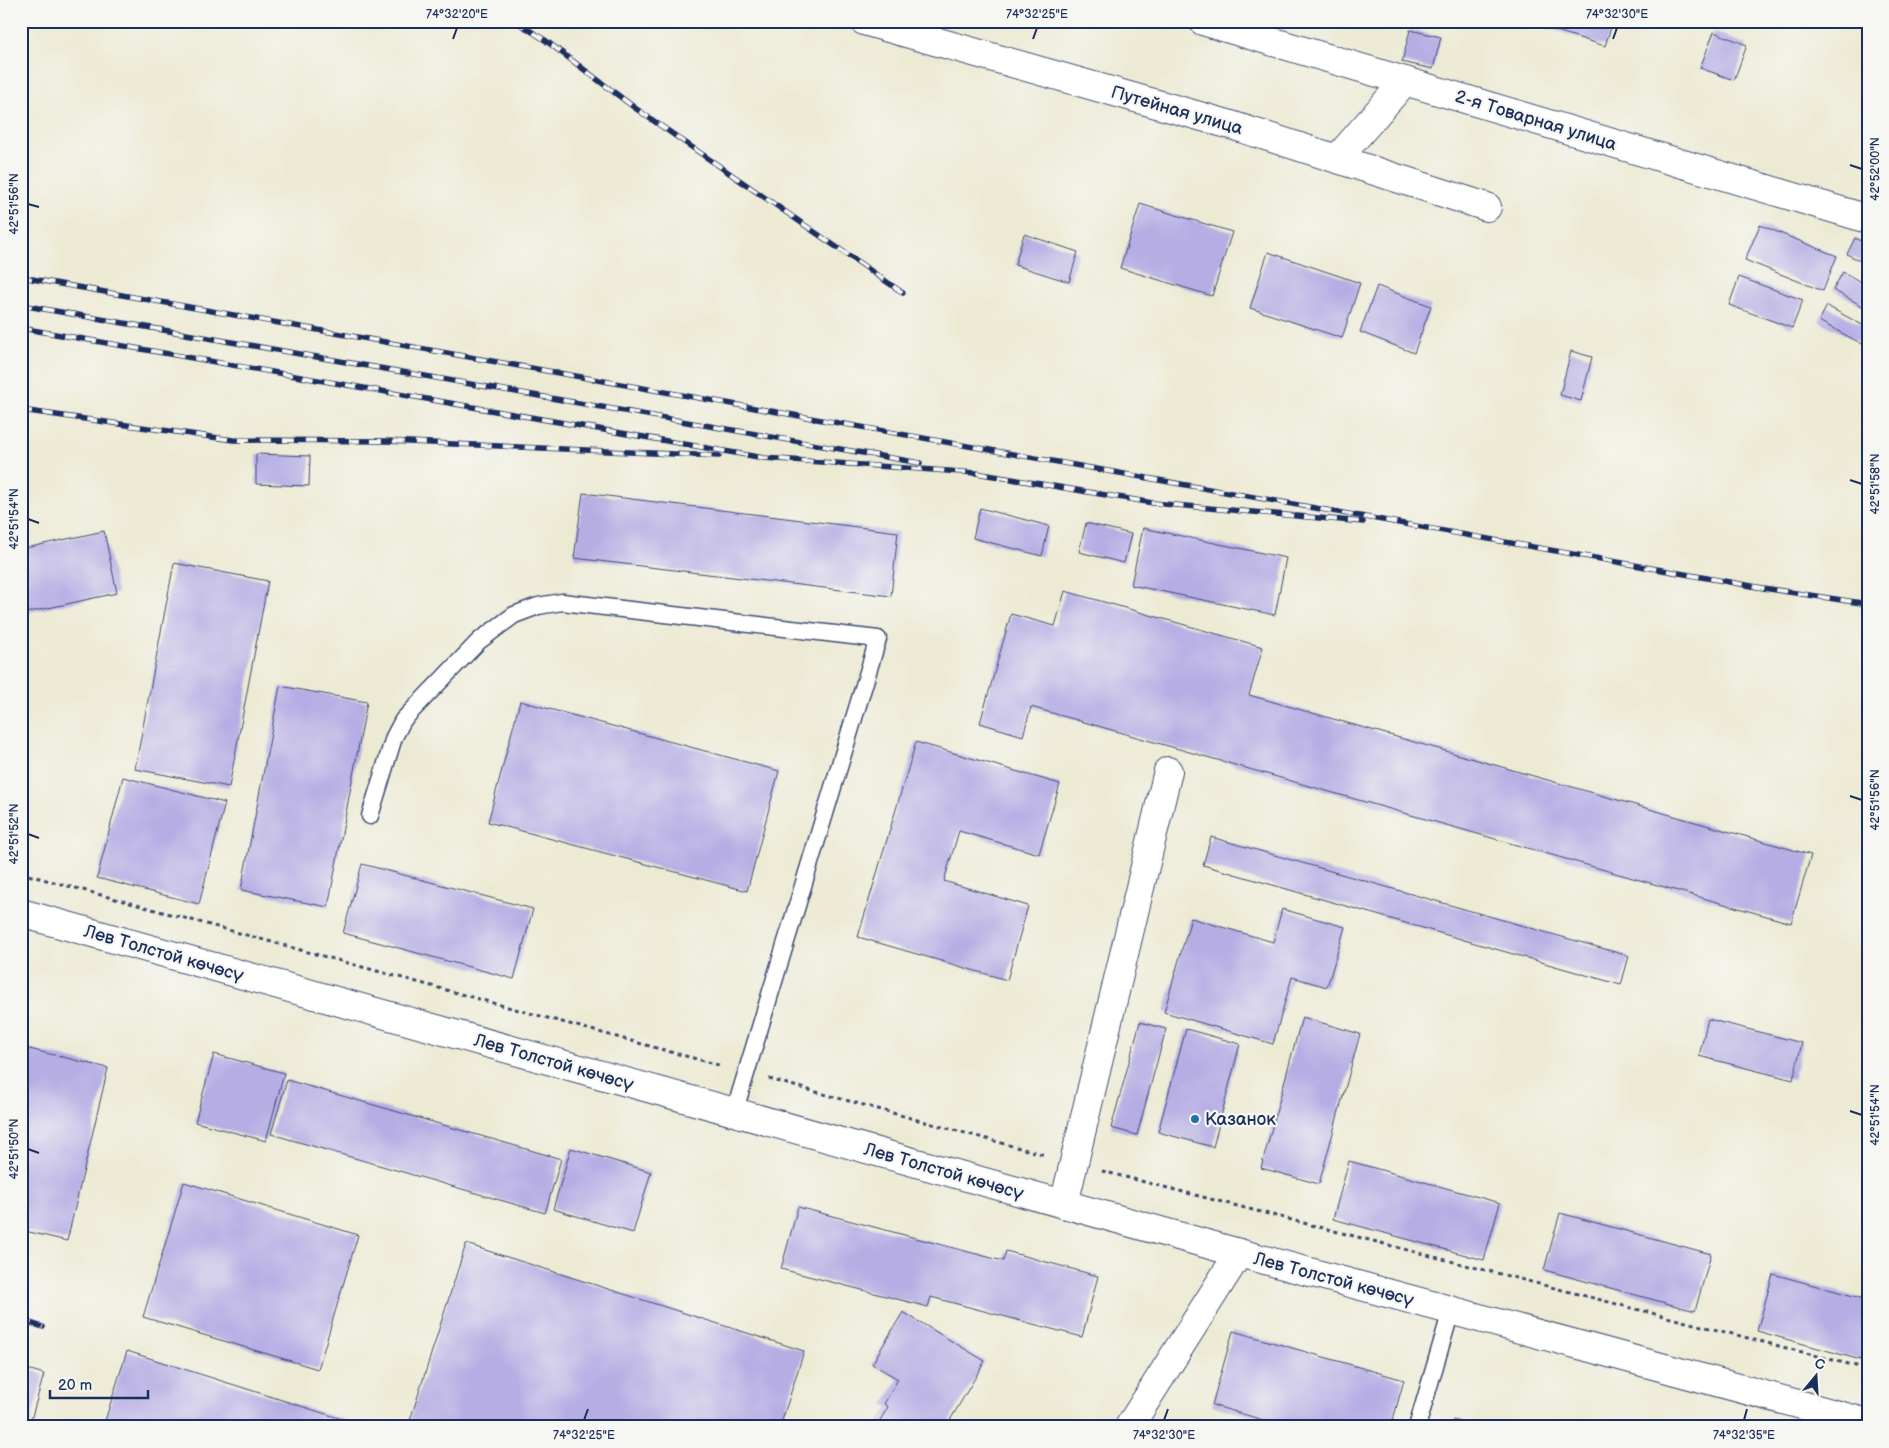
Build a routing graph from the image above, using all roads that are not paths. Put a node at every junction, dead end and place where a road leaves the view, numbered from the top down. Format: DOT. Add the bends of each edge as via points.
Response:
graph roads {
  1 [pos="1204,21"];
  2 [pos="877,23"];
  3 [pos="1405,81"];
  4 [pos="1336,159"];
  5 [pos="1487,207"];
  6 [pos="1868,218"];
  7 [pos="1168,771"];
  8 [pos="370,816"];
  9 [pos="21,914"];
  10 [pos="734,1112"];
  11 [pos="1064,1204"];
  12 [pos="1239,1253"];
  13 [pos="1451,1311"];
  14 [pos="1868,1423"];
  15 [pos="1129,1427"];
  16 [pos="1417,1427"];
  1 -- 3 [label="street, 2-я Товарная улица"];
  2 -- 4 [label="street, Путейная улица" via="1231,125"];
  3 -- 4 [label="street"];
  3 -- 6 [label="street, 2-я Товарная улица"];
  4 -- 5 [label="street, Путейная улица"];
  7 -- 11 [label="street"];
  8 -- 10 [label="lane" via="394,736 403,720 479,641 514,615 538,606 562,602 878,639"];
  9 -- 10 [label="street, Лев Толстой көчөсү"];
  10 -- 11 [label="street, Лев Толстой көчөсү"];
  11 -- 12 [label="street, Лев Толстой көчөсү"];
  12 -- 13 [label="street, Лев Толстой көчөсү"];
  12 -- 15 [label="street"];
  13 -- 14 [label="street, Лев Толстой көчөсү"];
  13 -- 16 [label="lane"];
}
